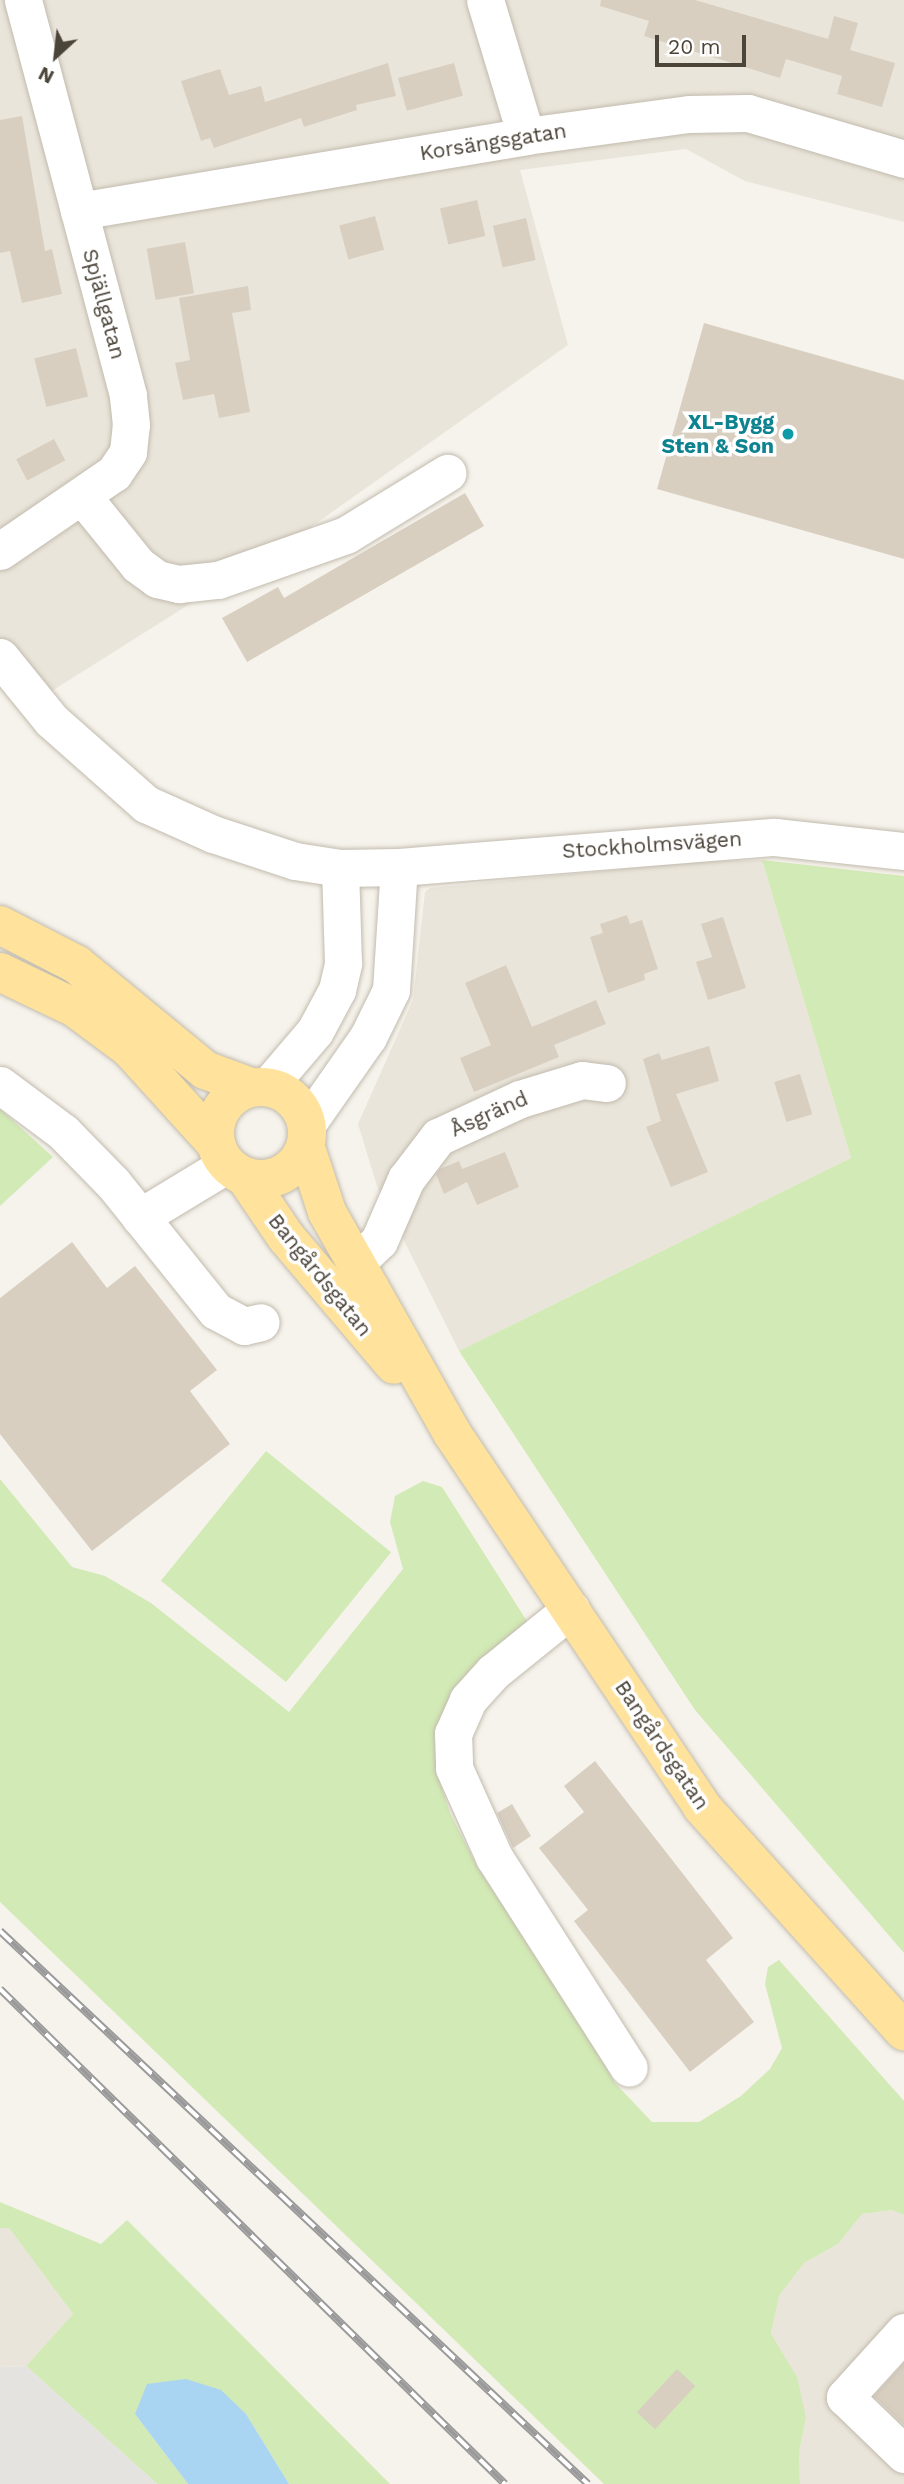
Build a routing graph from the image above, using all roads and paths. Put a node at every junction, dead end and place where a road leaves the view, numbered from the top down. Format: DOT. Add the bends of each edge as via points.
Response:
graph roads {
  1 [pos="23,0"];
  2 [pos="485,0"];
  3 [pos="526,136"];
  4 [pos="904,159"];
  5 [pos="79,211"];
  6 [pos="447,473"];
  7 [pos="83,497"];
  8 [pos="0,551"];
  9 [pos="0,657"];
  10 [pos="904,851"];
  11 [pos="399,867"];
  12 [pos="340,868"];
  13 [pos="0,925"];
  14 [pos="0,972"];
  15 [pos="607,1083"];
  16 [pos="0,1085"];
  17 [pos="260,1086"];
  18 [pos="306,1136"];
  19 [pos="229,1162"];
  20 [pos="140,1217"];
  21 [pos="356,1263"];
  22 [pos="261,1322"];
  23 [pos="452,1433"];
  24 [pos="570,1609"];
  25 [pos="904,2031"];
  26 [pos="629,2068"];
  27 [pos="904,2332"];
  28 [pos="904,2454"];
  1 -- 5 [label="street, Spjällgatan"];
  2 -- 3 [label="street"];
  3 -- 4 [label="street, Korsängsgatan" via="689,114 748,113"];
  3 -- 5 [label="street, Korsängsgatan"];
  5 -- 7 [label="street, Spjällgatan" via="128,395 131,425 128,452 114,473"];
  6 -- 7 [label="street" via="346,535 218,580 179,584 157,579 138,565"];
  7 -- 8 [label="street, Spjällgatan"];
  9 -- 12 [label="street, Stockholmsvägen" via="51,720 146,804 250,848"];
  10 -- 11 [label="street, Stockholmsvägen" via="775,836"];
  11 -- 12 [label="street, Stockholmsvägen"];
  11 -- 18 [label="street" via="391,990 368,1037"];
  12 -- 17 [label="street" via="343,963 337,990 315,1031"];
  13 -- 17 [label="main road" via="76,964 205,1070"];
  14 -- 19 [label="main road" via="75,1008 129,1048"];
  15 -- 21 [label="street, Åsgränd" via="582,1080 520,1099 438,1137 407,1179 379,1241"];
  16 -- 20 [label="street" via="63,1132"];
  17 -- 18 [label="main road" via="296,1102"];
  17 -- 19 [label="main road" via="229,1098 216,1119"];
  18 -- 19 [label="main road" via="293,1168 271,1179"];
  18 -- 21 [label="main road, Bangårdsgatan" via="327,1212"];
  19 -- 20 [label="street"];
  19 -- 23 [label="main road, Bangårdsgatan" via="286,1237"];
  20 -- 22 [label="street" via="216,1311 244,1326"];
  21 -- 23 [label="main road, Bangårdsgatan"];
  23 -- 24 [label="main road, Bangårdsgatan"];
  24 -- 25 [label="main road, Bangårdsgatan" via="702,1807"];
  24 -- 26 [label="street" via="493,1672 468,1700 453,1733 454,1768 494,1857"];
  27 -- 28 [label="street" via="845,2397"];
}
